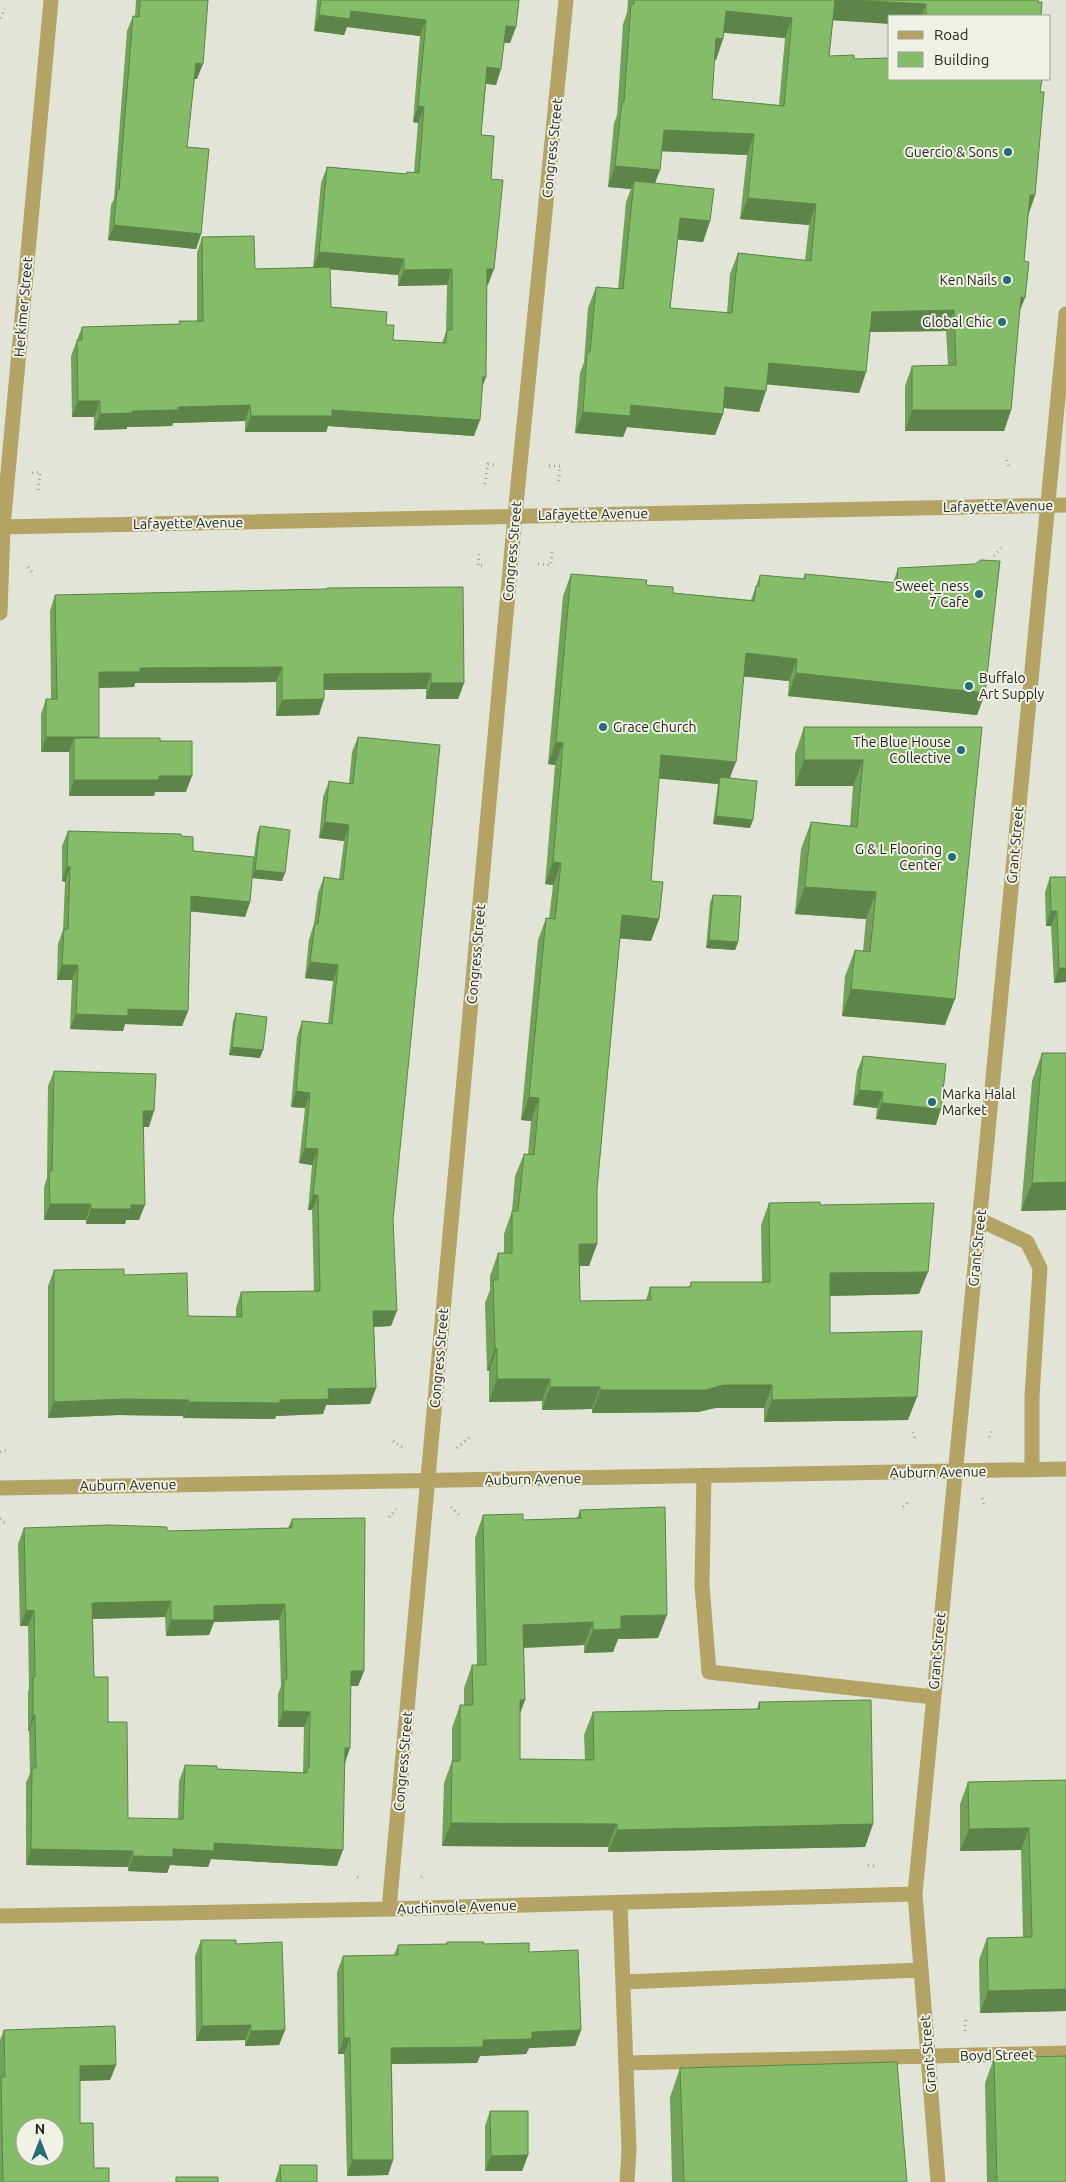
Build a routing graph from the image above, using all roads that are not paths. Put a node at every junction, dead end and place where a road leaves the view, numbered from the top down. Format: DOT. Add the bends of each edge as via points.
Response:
graph roads {
  1 [pos="51,0"];
  2 [pos="566,0"];
  3 [pos="1066,314"];
  4 [pos="1047,505"];
  5 [pos="1066,505"];
  6 [pos="515,515"];
  7 [pos="1,527"];
  8 [pos="0,613"];
  9 [pos="980,1220"];
  10 [pos="1066,1469"];
  11 [pos="1032,1470"];
  12 [pos="954,1471"];
  13 [pos="704,1476"];
  14 [pos="428,1480"];
  15 [pos="0,1488"];
  16 [pos="933,1697"];
  17 [pos="915,1894"];
  18 [pos="620,1902"];
  19 [pos="389,1909"];
  20 [pos="0,1916"];
  21 [pos="921,1970"];
  22 [pos="623,1982"];
  23 [pos="1066,2053"];
  24 [pos="928,2057"];
  25 [pos="626,2063"];
  26 [pos="627,2182"];
  27 [pos="938,2182"];
  1 -- 7 [label="street, Herkimer Street"];
  2 -- 6 [label="street, Congress Street"];
  3 -- 4 [label="street, Grant Street"];
  4 -- 5 [label="street, Lafayette Avenue"];
  4 -- 6 [label="street, Lafayette Avenue"];
  4 -- 9 [label="street, Grant Street"];
  6 -- 7 [label="street, Lafayette Avenue"];
  6 -- 14 [label="street, Congress Street"];
  7 -- 8 [label="street, Herkimer Street"];
  9 -- 11 [label="street" via="1027,1242 1040,1268 1032,1397"];
  9 -- 12 [label="street, Grant Street"];
  10 -- 11 [label="street, Auburn Avenue"];
  11 -- 12 [label="street, Auburn Avenue"];
  12 -- 13 [label="street, Auburn Avenue"];
  12 -- 16 [label="street, Grant Street"];
  13 -- 14 [label="street, Auburn Avenue"];
  13 -- 16 [label="street" via="702,1585 709,1672"];
  14 -- 15 [label="street, Auburn Avenue"];
  14 -- 19 [label="street, Congress Street"];
  16 -- 17 [label="street, Grant Street"];
  17 -- 18 [label="street, Auchinvole Avenue"];
  17 -- 21 [label="street, Grant Street"];
  18 -- 19 [label="street, Auchinvole Avenue"];
  18 -- 22 [label="street"];
  19 -- 20 [label="street, Auchinvole Avenue"];
  21 -- 22 [label="street"];
  21 -- 24 [label="street, Grant Street"];
  22 -- 25 [label="street"];
  23 -- 24 [label="street, Boyd Street"];
  24 -- 25 [label="street, Boyd Street"];
  24 -- 27 [label="street, Grant Street"];
  25 -- 26 [label="street"];
}
